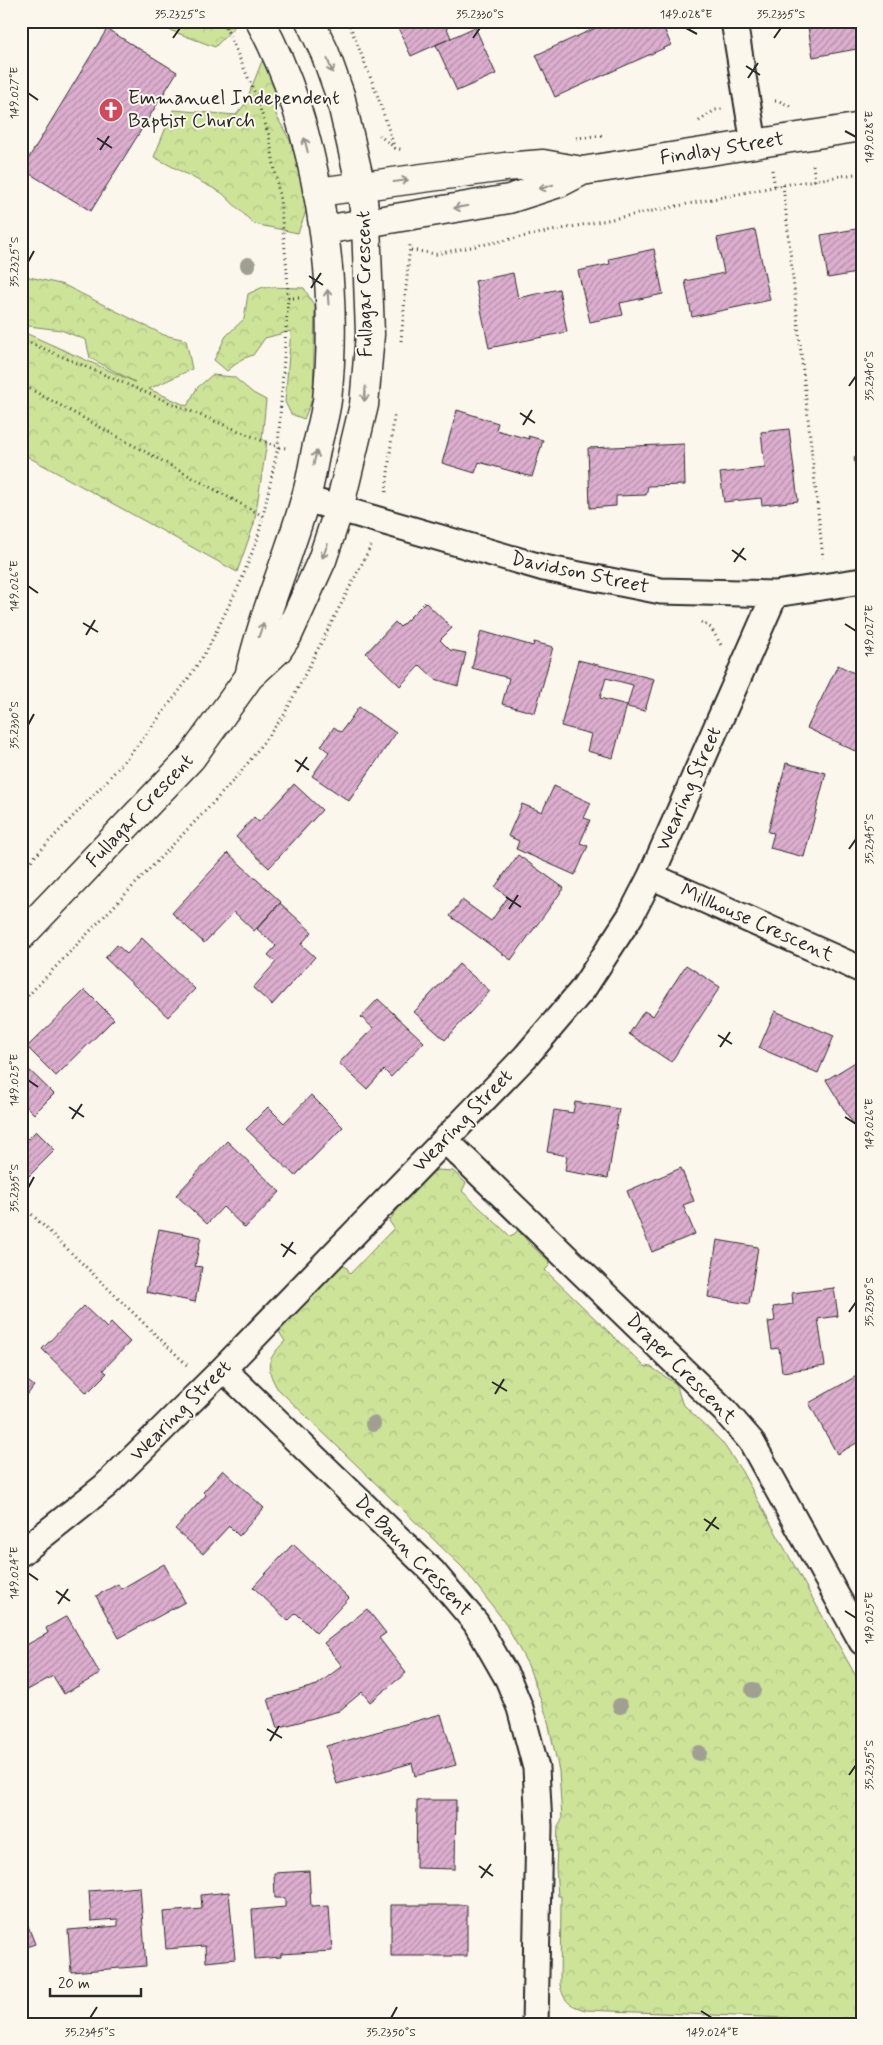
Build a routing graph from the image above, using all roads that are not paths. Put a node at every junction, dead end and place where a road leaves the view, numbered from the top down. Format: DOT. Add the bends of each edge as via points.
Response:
graph roads {
  1 [pos="260,21"];
  2 [pos="310,21"];
  3 [pos="734,21"];
  4 [pos="862,128"];
  5 [pos="754,144"];
  6 [pos="582,170"];
  7 [pos="361,186"];
  8 [pos="318,192"];
  9 [pos="366,223"];
  10 [pos="324,230"];
  11 [pos="306,499"];
  12 [pos="339,509"];
  13 [pos="862,581"];
  14 [pos="775,594"];
  15 [pos="249,677"];
  16 [pos="651,876"];
  17 [pos="21,936"];
  18 [pos="862,970"];
  19 [pos="444,1140"];
  20 [pos="215,1377"];
  21 [pos="21,1553"];
  22 [pos="862,1642"];
  23 [pos="535,2024"];
  8 -- 1 [label="street, Fullagar Crescent, one-way" via="298,113"];
  2 -- 7 [label="street, Fullagar Crescent, one-way" via="340,95"];
  3 -- 5 [label="street"];
  4 -- 5 [label="street, Findlay Street"];
  5 -- 6 [label="street, Findlay Street"];
  7 -- 6 [label="street, Findlay Street, one-way" via="505,166 543,164"];
  6 -- 9 [label="street, Findlay Street, one-way" via="559,183 509,199"];
  7 -- 8 [label="street, Findlay Street"];
  7 -- 9 [label="street, Fullagar Crescent"];
  8 -- 10 [label="street, Fullagar Crescent"];
  9 -- 10 [label="street, Findlay Street"];
  9 -- 12 [label="street, Fullagar Crescent, one-way" via="370,334 364,405"];
  11 -- 10 [label="street, Fullagar Crescent, one-way" via="327,402 331,334"];
  11 -- 12 [label="street, Davidson Street"];
  15 -- 11 [label="street, Fullagar Crescent, one-way" via="255,648"];
  12 -- 14 [label="street, Davidson Street" via="544,568 661,590"];
  12 -- 15 [label="street, Fullagar Crescent, one-way" via="325,552 288,635 277,651"];
  13 -- 14 [label="street, Davidson Street"];
  14 -- 16 [label="street, Wearing Street"];
  15 -- 17 [label="street, Fullagar Crescent" via="191,758"];
  16 -- 18 [label="street, Millhouse Crescent"];
  16 -- 19 [label="street, Wearing Street" via="631,915 583,989 526,1056"];
  19 -- 20 [label="street, Wearing Street"];
  19 -- 22 [label="street, Draper Crescent" via="724,1410 751,1441"];
  20 -- 21 [label="street, Wearing Street" via="105,1486"];
  20 -- 23 [label="street, De Baun Crescent" via="433,1572 476,1623 508,1679 520,1708 536,1768 539,1826"];
}
